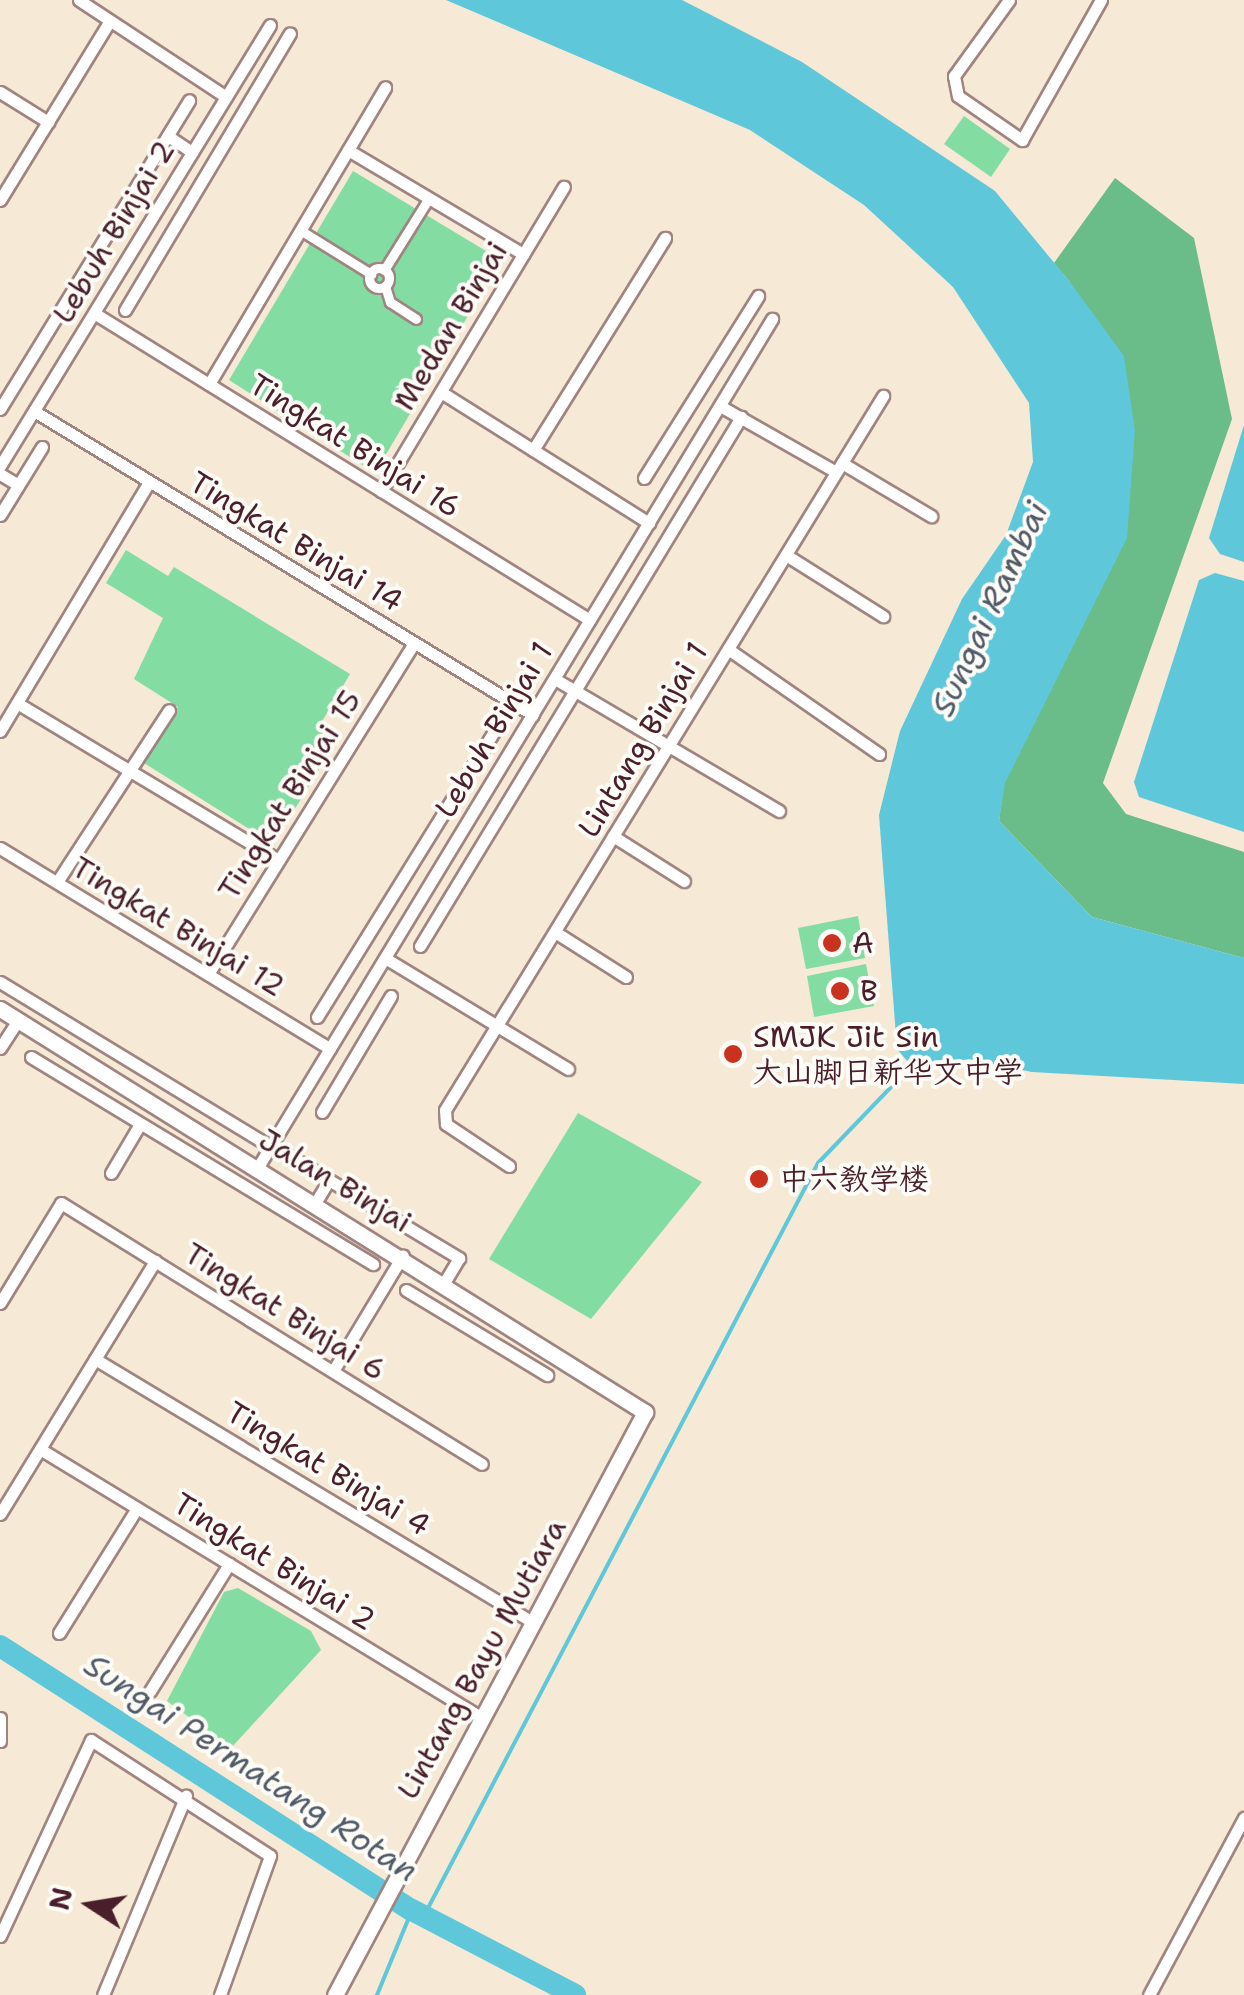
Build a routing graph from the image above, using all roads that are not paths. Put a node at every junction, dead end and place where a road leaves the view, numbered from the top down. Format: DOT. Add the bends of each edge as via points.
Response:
graph roads {
  1 [pos="79,0"];
  2 [pos="1009,0"];
  3 [pos="1101,0"];
  4 [pos="108,24"];
  5 [pos="270,25"];
  6 [pos="290,33"];
  7 [pos="386,88"];
  8 [pos="0,92"];
  9 [pos="226,98"];
  10 [pos="189,100"];
  11 [pos="48,122"];
  12 [pos="168,136"];
  13 [pos="348,150"];
  14 [pos="192,152"];
  15 [pos="564,187"];
  16 [pos="428,198"];
  17 [pos="0,200"];
  18 [pos="300,230"];
  19 [pos="664,238"];
  20 [pos="523,254"];
  21 [pos="384,270"];
  22 [pos="371,274"];
  23 [pos="385,286"];
  24 [pos="758,296"];
  25 [pos="125,310"];
  26 [pos="94,314"];
  27 [pos="416,319"];
  28 [pos="772,319"];
  29 [pos="209,384"];
  30 [pos="440,392"];
  31 [pos="883,396"];
  32 [pos="720,406"];
  33 [pos="0,408"];
  34 [pos="34,412"];
  35 [pos="741,417"];
  36 [pos="665,445"];
  37 [pos="42,447"];
  38 [pos="532,450"];
  39 [pos="688,460"];
  40 [pos="839,468"];
  41 [pos="0,470"];
  42 [pos="644,478"];
  43 [pos="149,482"];
  44 [pos="18,485"];
  45 [pos="381,491"];
  46 [pos="0,515"];
  47 [pos="930,516"];
  48 [pos="649,523"];
  49 [pos="786,554"];
  50 [pos="882,616"];
  51 [pos="590,620"];
  52 [pos="414,643"];
  53 [pos="728,649"];
  54 [pos="554,679"];
  55 [pos="575,691"];
  56 [pos="16,704"];
  57 [pos="169,710"];
  58 [pos="533,715"];
  59 [pos="498,725"];
  60 [pos="0,731"];
  61 [pos="668,746"];
  62 [pos="879,754"];
  63 [pos="475,762"];
  64 [pos="129,771"];
  65 [pos="496,775"];
  66 [pos="779,810"];
  67 [pos="614,836"];
  68 [pos="0,848"];
  69 [pos="278,860"];
  70 [pos="684,881"];
  71 [pos="57,882"];
  72 [pos="555,932"];
  73 [pos="420,946"];
  74 [pos="386,958"];
  75 [pos="208,974"];
  76 [pos="626,976"];
  77 [pos="340,980"];
  78 [pos="0,982"];
  79 [pos="362,995"];
  80 [pos="391,996"];
  81 [pos="355,1008"];
  82 [pos="0,1009"];
  83 [pos="317,1017"];
  84 [pos="18,1020"];
  85 [pos="376,1021"];
  86 [pos="497,1026"];
  87 [pos="0,1048"];
  88 [pos="330,1049"];
  89 [pos="31,1058"];
  90 [pos="90,1064"];
  91 [pos="568,1070"];
  92 [pos="78,1086"];
  93 [pos="186,1095"];
  94 [pos="322,1112"];
  95 [pos="174,1115"];
  96 [pos="140,1124"];
  97 [pos="271,1146"];
  98 [pos="290,1156"];
  99 [pos="509,1166"];
  100 [pos="258,1167"];
  101 [pos="112,1173"];
  102 [pos="330,1180"];
  103 [pos="316,1202"];
  104 [pos="337,1214"];
  105 [pos="325,1236"];
  106 [pos="403,1255"];
  107 [pos="155,1261"];
  108 [pos="373,1264"];
  109 [pos="445,1280"];
  110 [pos="406,1290"];
  111 [pos="466,1293"];
  112 [pos="0,1302"];
  113 [pos="451,1317"];
  114 [pos="95,1359"];
  115 [pos="332,1371"];
  116 [pos="547,1375"];
  117 [pos="640,1403"];
  118 [pos="40,1448"];
  119 [pos="482,1464"];
  120 [pos="137,1508"];
  121 [pos="0,1514"];
  122 [pos="229,1564"];
  123 [pos="534,1623"];
  124 [pos="59,1633"];
  125 [pos="150,1690"];
  126 [pos="0,1718"];
  127 [pos="482,1718"];
  128 [pos="0,1741"];
  129 [pos="186,1796"];
  130 [pos="1244,1818"];
  131 [pos="0,1936"];
  132 [pos="103,1995"];
  133 [pos="220,1995"];
  134 [pos="335,1995"];
  135 [pos="1149,1995"];
  1 -- 4 [label="street"];
  2 -- 3 [label="street" via="954,76 958,96 1022,140"];
  4 -- 9 [label="street"];
  4 -- 11 [label="street"];
  5 -- 9 [label="street, Lebuh Binjai 2"];
  6 -- 25 [label="street"];
  7 -- 13 [label="street"];
  8 -- 11 [label="street"];
  9 -- 14 [label="street, Lebuh Binjai 2"];
  10 -- 12 [label="street, Lebuh Binjai 2"];
  11 -- 17 [label="street"];
  12 -- 14 [label="street"];
  12 -- 33 [label="street, Lebuh Binjai 2"];
  13 -- 16 [label="street"];
  13 -- 18 [label="street"];
  14 -- 26 [label="street, Lebuh Binjai 2"];
  15 -- 20 [label="street, Medan Binjai"];
  16 -- 20 [label="street"];
  16 -- 21 [label="street"];
  18 -- 22 [label="street"];
  18 -- 29 [label="street"];
  19 -- 38 [label="street"];
  20 -- 30 [label="street, Medan Binjai"];
  21 -- 22 [label="street"];
  21 -- 23 [label="street"];
  22 -- 23 [label="street" via="374,286"];
  23 -- 27 [label="street" via="390,302"];
  24 -- 36 [label="street"];
  26 -- 29 [label="street, Tingkat Binjai 16"];
  26 -- 34 [label="street, Lebuh Binjai 2"];
  28 -- 32 [label="street, Lebuh Binjai 1"];
  29 -- 45 [label="street, Tingkat Binjai 16"];
  30 -- 38 [label="street"];
  30 -- 45 [label="street, Medan Binjai"];
  31 -- 40 [label="street, Lintang Binjai 1"];
  32 -- 35 [label="street"];
  32 -- 39 [label="street, Lebuh Binjai 1"];
  34 -- 41 [label="street, Lebuh Binjai 2"];
  34 -- 43 [label="street, Tingkat Binjai 14"];
  35 -- 40 [label="street"];
  35 -- 55 [label="street, Lebuh Binjai 1"];
  36 -- 39 [label="street"];
  36 -- 42 [label="street"];
  37 -- 44 [label="street"];
  38 -- 48 [label="street"];
  39 -- 48 [label="street, Lebuh Binjai 1"];
  40 -- 47 [label="street"];
  40 -- 49 [label="street, Lintang Binjai 1"];
  41 -- 44 [label="street"];
  43 -- 52 [label="street, Tingkat Binjai 14"];
  43 -- 56 [label="street"];
  44 -- 46 [label="street"];
  45 -- 51 [label="street, Tingkat Binjai 16"];
  48 -- 51 [label="street, Lebuh Binjai 1"];
  49 -- 50 [label="street"];
  49 -- 53 [label="street, Lintang Binjai 1"];
  51 -- 54 [label="street, Lebuh Binjai 1"];
  52 -- 58 [label="street, Tingkat Binjai 14"];
  52 -- 69 [label="street, Tingkat Binjai 15"];
  53 -- 61 [label="street, Lintang Binjai 1"];
  53 -- 62 [label="street"];
  54 -- 55 [label="street"];
  54 -- 58 [label="street, Lebuh Binjai 1"];
  55 -- 61 [label="street"];
  55 -- 73 [label="street, Lebuh Binjai 1"];
  56 -- 60 [label="street"];
  56 -- 64 [label="street"];
  57 -- 64 [label="street"];
  58 -- 65 [label="street, Lebuh Binjai 1"];
  59 -- 63 [label="street"];
  61 -- 66 [label="street"];
  61 -- 67 [label="street, Lintang Binjai 1"];
  63 -- 65 [label="street"];
  63 -- 77 [label="street"];
  64 -- 69 [label="street"];
  64 -- 71 [label="street"];
  65 -- 74 [label="street, Lebuh Binjai 1"];
  67 -- 70 [label="street"];
  67 -- 72 [label="street, Lintang Binjai 1"];
  68 -- 71 [label="street, Tingkat Binjai 12"];
  69 -- 75 [label="street, Tingkat Binjai 15"];
  71 -- 75 [label="street, Tingkat Binjai 12"];
  72 -- 76 [label="street"];
  72 -- 86 [label="street, Lintang Binjai 1"];
  74 -- 79 [label="street, Lebuh Binjai 1"];
  74 -- 86 [label="street"];
  75 -- 88 [label="street, Tingkat Binjai 12"];
  77 -- 79 [label="street"];
  77 -- 83 [label="street"];
  78 -- 93 [label="street"];
  79 -- 81 [label="street, Lebuh Binjai 1"];
  80 -- 85 [label="street"];
  81 -- 85 [label="street"];
  81 -- 88 [label="street, Lebuh Binjai 1"];
  82 -- 84 [label="street, Jalan Binjai"];
  84 -- 87 [label="street"];
  84 -- 90 [label="street, Jalan Binjai"];
  85 -- 94 [label="street"];
  86 -- 91 [label="street"];
  86 -- 99 [label="street, Lintang Binjai 1" via="445,1110 446,1124"];
  88 -- 97 [label="street, Lebuh Binjai 1"];
  89 -- 92 [label="street"];
  90 -- 92 [label="street"];
  90 -- 95 [label="street, Jalan Binjai"];
  92 -- 96 [label="street"];
  93 -- 95 [label="street"];
  93 -- 97 [label="street"];
  95 -- 100 [label="street, Jalan Binjai"];
  96 -- 101 [label="street"];
  96 -- 105 [label="street"];
  97 -- 100 [label="street, Lebuh Binjai 1"];
  98 -- 102 [label="street"];
  100 -- 103 [label="street, Jalan Binjai"];
  102 -- 103 [label="street"];
  102 -- 109 [label="street" via="459,1258"];
  103 -- 104 [label="street, Jalan Binjai"];
  104 -- 105 [label="street"];
  104 -- 106 [label="street, Jalan Binjai"];
  105 -- 108 [label="street"];
  106 -- 109 [label="street, Jalan Binjai"];
  106 -- 115 [label="street"];
  107 -- 112 [label="street, Tingkat Binjai 6" via="61,1202"];
  107 -- 114 [label="street"];
  107 -- 115 [label="street, Tingkat Binjai 6"];
  109 -- 111 [label="street, Jalan Binjai"];
  110 -- 113 [label="street"];
  111 -- 113 [label="street"];
  111 -- 117 [label="street, Jalan Binjai"];
  113 -- 116 [label="street"];
  114 -- 118 [label="street"];
  114 -- 123 [label="street, Tingkat Binjai 4"];
  115 -- 119 [label="street, Tingkat Binjai 6"];
  117 -- 123 [label="street, Lintang Bayu Mutiara" via="644,1422"];
  118 -- 120 [label="street, Tingkat Binjai 2"];
  118 -- 121 [label="street"];
  120 -- 122 [label="street, Tingkat Binjai 2"];
  120 -- 124 [label="street"];
  122 -- 125 [label="street"];
  122 -- 127 [label="street, Tingkat Binjai 2"];
  123 -- 127 [label="street, Lintang Bayu Mutiara"];
  126 -- 128 [label="street"];
  127 -- 134 [label="street, Lintang Bayu Mutiara"];
  129 -- 131 [label="street" via="95,1741 82,1743"];
  129 -- 132 [label="street"];
  129 -- 133 [label="street" via="266,1852 272,1867"];
  130 -- 135 [label="street"];
}
